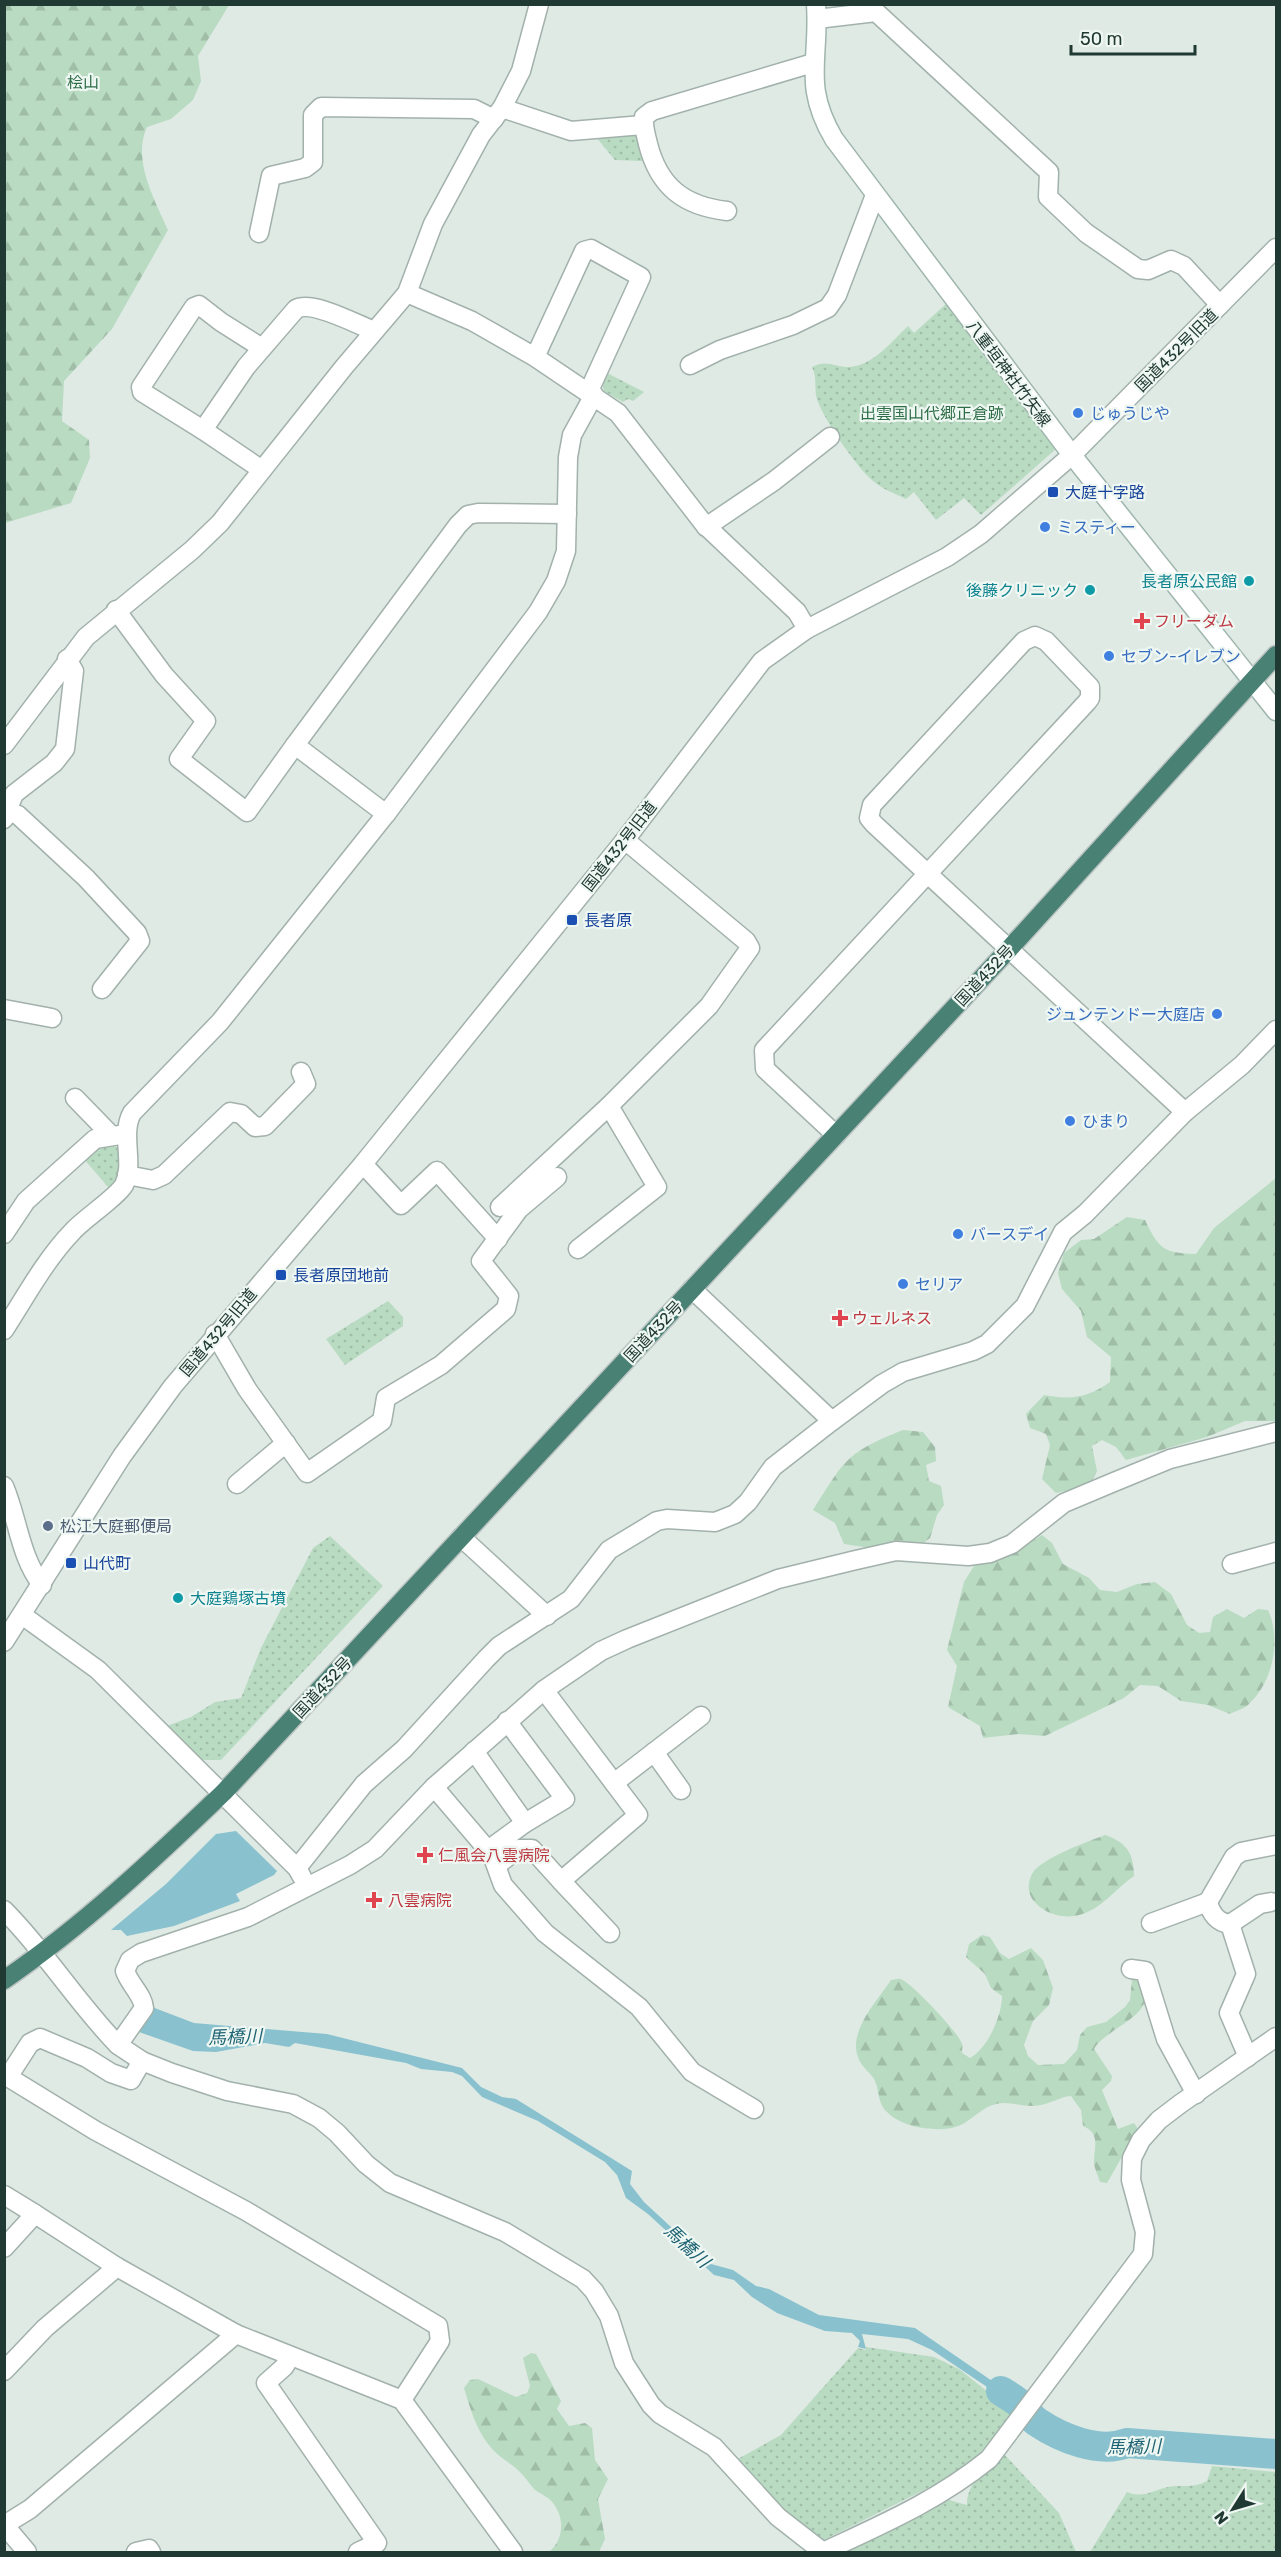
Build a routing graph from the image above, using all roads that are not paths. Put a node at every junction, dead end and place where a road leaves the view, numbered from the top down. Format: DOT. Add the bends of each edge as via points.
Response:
graph roads {
  1 [pos="539,4"];
  2 [pos="817,12"];
  3 [pos="813,63"];
  4 [pos="498,114"];
  5 [pos="643,124"];
  6 [pos="875,195"];
  7 [pos="727,211"];
  8 [pos="259,233"];
  9 [pos="1276,248"];
  10 [pos="407,293"];
  11 [pos="1220,305"];
  12 [pos="374,331"];
  13 [pos="262,348"];
  14 [pos="535,357"];
  15 [pos="690,365"];
  16 [pos="591,393"];
  17 [pos="203,430"];
  18 [pos="830,437"];
  19 [pos="1072,455"];
  20 [pos="262,470"];
  21 [pos="567,514"];
  22 [pos="706,527"];
  23 [pos="116,610"];
  24 [pos="807,629"];
  25 [pos="1276,655"];
  26 [pos="67,659"];
  27 [pos="1254,682"];
  28 [pos="1276,711"];
  29 [pos="4,745"];
  30 [pos="295,745"];
  31 [pos="5,813"];
  32 [pos="387,814"];
  33 [pos="625,840"];
  34 [pos="927,874"];
  35 [pos="1009,949"];
  36 [pos="102,989"];
  37 [pos="4,1009"];
  38 [pos="52,1018"];
  39 [pos="1276,1029"];
  40 [pos="301,1072"];
  41 [pos="75,1098"];
  42 [pos="609,1106"];
  43 [pos="1185,1112"];
  44 [pos="118,1134"];
  45 [pos="836,1135"];
  46 [pos="363,1164"];
  47 [pos="127,1175"];
  48 [pos="557,1177"];
  49 [pos="500,1206"];
  50 [pos="4,1234"];
  51 [pos="498,1239"];
  52 [pos="578,1249"];
  53 [pos="692,1289"];
  54 [pos="4,1330"];
  55 [pos="215,1334"];
  56 [pos="832,1421"];
  57 [pos="1276,1432"];
  58 [pos="286,1443"];
  59 [pos="237,1484"];
  60 [pos="4,1486"];
  61 [pos="461,1537"];
  62 [pos="1276,1552"];
  63 [pos="1232,1564"];
  64 [pos="42,1585"];
  65 [pos="22,1615"];
  66 [pos="547,1616"];
  67 [pos="4,1642"];
  68 [pos="544,1690"];
  69 [pos="701,1716"];
  70 [pos="507,1721"];
  71 [pos="474,1751"];
  72 [pos="654,1752"];
  73 [pos="614,1783"];
  74 [pos="434,1787"];
  75 [pos="681,1790"];
  76 [pos="224,1792"];
  77 [pos="525,1823"];
  78 [pos="1276,1845"];
  79 [pos="493,1858"];
  80 [pos="297,1868"];
  81 [pos="561,1881"];
  82 [pos="307,1887"];
  83 [pos="1208,1902"];
  84 [pos="1271,1902"];
  85 [pos="4,1910"];
  86 [pos="1151,1923"];
  87 [pos="1230,1924"];
  88 [pos="610,1933"];
  89 [pos="43,1953"];
  90 [pos="1145,1969"];
  91 [pos="4,1980"];
  92 [pos="1276,2037"];
  93 [pos="118,2045"];
  94 [pos="1248,2057"];
  95 [pos="142,2061"];
  96 [pos="1196,2094"];
  97 [pos="754,2109"];
  98 [pos="4,2195"];
  99 [pos="34,2214"];
  100 [pos="4,2248"];
  101 [pos="117,2267"];
  102 [pos="236,2334"];
  103 [pos="290,2357"];
  104 [pos="4,2371"];
  105 [pos="402,2400"];
  106 [pos="5,2526"];
  107 [pos="823,2552"];
  108 [pos="27,2553"];
  109 [pos="136,2553"];
  110 [pos="151,2553"];
  111 [pos="358,2553"];
  112 [pos="513,2553"];
  1 -- 4 [label="street" via="521,71"];
  2 -- 3 [label="street, 八重垣神社竹矢線"];
  2 -- 11 [label="street" via="876,12 1049,172 1048,197 1086,233 1138,269 1148,270 1171,261 1184,266"];
  3 -- 5 [label="street" via="651,111"];
  3 -- 6 [label="street, 八重垣神社竹矢線" via="816,101 822,119"];
  4 -- 5 [label="street" via="571,131"];
  4 -- 8 [label="street" via="474,109 321,106 313,115 313,162 305,168 271,176"];
  4 -- 10 [label="street" via="481,135 433,224"];
  5 -- 7 [label="street" via="653,162 667,185 692,203"];
  6 -- 15 [label="street" via="837,295 828,308"];
  6 -- 19 [label="street, 八重垣神社竹矢線"];
  9 -- 11 [label="street, 国道432号旧道"];
  10 -- 12 [label="street"];
  10 -- 14 [label="street" via="472,321"];
  11 -- 19 [label="street, 国道432号旧道"];
  12 -- 13 [label="street" via="303,305"];
  12 -- 20 [label="street"];
  13 -- 17 [label="street"];
  13 -- 17 [label="street" via="200,305 194,308 141,387 142,392"];
  14 -- 16 [label="street"];
  14 -- 16 [label="street" via="584,251 591,249 641,277"];
  16 -- 21 [label="street" via="572,435"];
  16 -- 22 [label="street" via="630,426"];
  17 -- 20 [label="street"];
  18 -- 22 [label="street"];
  19 -- 24 [label="street, 国道432号旧道" via="981,534 947,557"];
  19 -- 27 [label="street, 八重垣神社竹矢線"];
  20 -- 23 [label="street" via="203,540"];
  21 -- 30 [label="street" via="468,515"];
  21 -- 32 [label="street" via="566,551 549,595"];
  22 -- 24 [label="street" via="797,612"];
  23 -- 26 [label="street"];
  23 -- 30 [label="street" via="164,675 206,721 178,759 248,812"];
  24 -- 33 [label="street, 国道432号旧道" via="762,661"];
  25 -- 27 [label="highway, 国道432号"];
  26 -- 29 [label="street"];
  26 -- 31 [label="street" via="75,671 65,749 54,764 14,794"];
  27 -- 28 [label="street, 八重垣神社竹矢線"];
  27 -- 35 [label="highway, 国道432号"];
  30 -- 32 [label="street"];
  31 -- 36 [label="street" via="18,815 86,878 137,933 140,941"];
  32 -- 44 [label="street" via="220,1022 132,1113"];
  33 -- 42 [label="street" via="750,948 710,1006"];
  33 -- 46 [label="street, 国道432号旧道"];
  34 -- 34 [label="street" via="869,818 872,805 1024,641 1035,636 1041,638 1090,687 1090,698"];
  34 -- 35 [label="street"];
  34 -- 45 [label="street" via="764,1050 765,1069"];
  35 -- 43 [label="street"];
  35 -- 45 [label="highway, 国道432号"];
  37 -- 38 [label="street"];
  39 -- 43 [label="street" via="1242,1065"];
  40 -- 47 [label="street" via="306,1084 266,1126 255,1127 241,1114 230,1112 164,1175 153,1180"];
  41 -- 44 [label="street"];
  42 -- 49 [label="street"];
  42 -- 52 [label="street" via="657,1187"];
  43 -- 56 [label="street" via="1063,1232 1025,1306 987,1344 903,1372"];
  44 -- 47 [label="street"];
  44 -- 50 [label="street" via="95,1139 26,1201"];
  45 -- 53 [label="highway, 国道432号"];
  46 -- 51 [label="street" via="401,1205 437,1172"];
  46 -- 55 [label="street, 国道432号旧道"];
  47 -- 54 [label="street" via="118,1192 84,1219 48,1261"];
  48 -- 51 [label="street" via="519,1209"];
  51 -- 58 [label="street" via="480,1262 509,1296 506,1309 441,1365 386,1398 382,1421 307,1473"];
  53 -- 56 [label="street"];
  53 -- 61 [label="highway, 国道432号"];
  55 -- 58 [label="street" via="247,1389"];
  55 -- 64 [label="street, 国道432号旧道" via="122,1456"];
  56 -- 66 [label="street" via="773,1467 735,1514 715,1522 657,1521 609,1550 579,1591"];
  57 -- 68 [label="street" via="1170,1459 1064,1503 1012,1544 990,1552 968,1556 896,1551 777,1579 601,1651"];
  58 -- 59 [label="street"];
  60 -- 64 [label="street" via="30,1569"];
  61 -- 66 [label="street"];
  61 -- 76 [label="highway, 国道432号"];
  62 -- 63 [label="street"];
  64 -- 65 [label="street, 国道432号旧道"];
  65 -- 67 [label="street, 国道432号旧道"];
  65 -- 76 [label="street" via="98,1670"];
  66 -- 80 [label="street" via="499,1646 486,1659 404,1749 363,1784"];
  68 -- 70 [label="street"];
  68 -- 73 [label="street"];
  69 -- 72 [label="street"];
  70 -- 71 [label="street"];
  70 -- 77 [label="street" via="565,1799"];
  71 -- 74 [label="street"];
  71 -- 77 [label="street"];
  72 -- 73 [label="street"];
  72 -- 75 [label="street"];
  73 -- 81 [label="street" via="638,1815"];
  74 -- 79 [label="street"];
  74 -- 82 [label="street" via="375,1849"];
  76 -- 80 [label="street"];
  76 -- 89 [label="highway, 国道432号" via="115,1894"];
  77 -- 79 [label="street"];
  78 -- 83 [label="street" via="1240,1852 1234,1857"];
  79 -- 81 [label="street" via="518,1849 532,1849"];
  79 -- 97 [label="street" via="503,1885 545,1933 639,2007 692,2072"];
  80 -- 82 [label="street"];
  81 -- 88 [label="street"];
  82 -- 93 [label="street" via="248,1917 130,1960 125,1971 144,2008"];
  83 -- 86 [label="street"];
  83 -- 87 [label="street" via="1213,1914 1222,1923"];
  84 -- 87 [label="street" via="1260,1904"];
  85 -- 89 [label="street"];
  87 -- 94 [label="street" via="1246,1974 1229,2013"];
  89 -- 91 [label="highway, 国道432号"];
  89 -- 93 [label="street"];
  90 -- 96 [label="street" via="1166,2039"];
  92 -- 94 [label="street"];
  93 -- 95 [label="street"];
  94 -- 96 [label="street"];
  95 -- 105 [label="street" via="131,2080 40,2038 30,2043 8,2077 96,2131 246,2211 438,2326 440,2342"];
  95 -- 107 [label="street" via="228,2091 294,2104 319,2118 390,2183 505,2232 584,2279 609,2316 624,2363 651,2405 714,2447 778,2517"];
  96 -- 107 [label="street" via="1159,2120 1137,2147 1130,2168 1145,2232 1143,2254 989,2459 957,2485 922,2505"];
  98 -- 99 [label="street"];
  99 -- 100 [label="street"];
  99 -- 101 [label="street"];
  101 -- 102 [label="street"];
  101 -- 104 [label="street" via="45,2328"];
  102 -- 103 [label="street"];
  102 -- 106 [label="street"];
  103 -- 105 [label="street"];
  103 -- 111 [label="street" via="266,2383 377,2543"];
  105 -- 112 [label="street"];
  106 -- 108 [label="street"];
  109 -- 110 [label="street" via="149,2549"];
}
